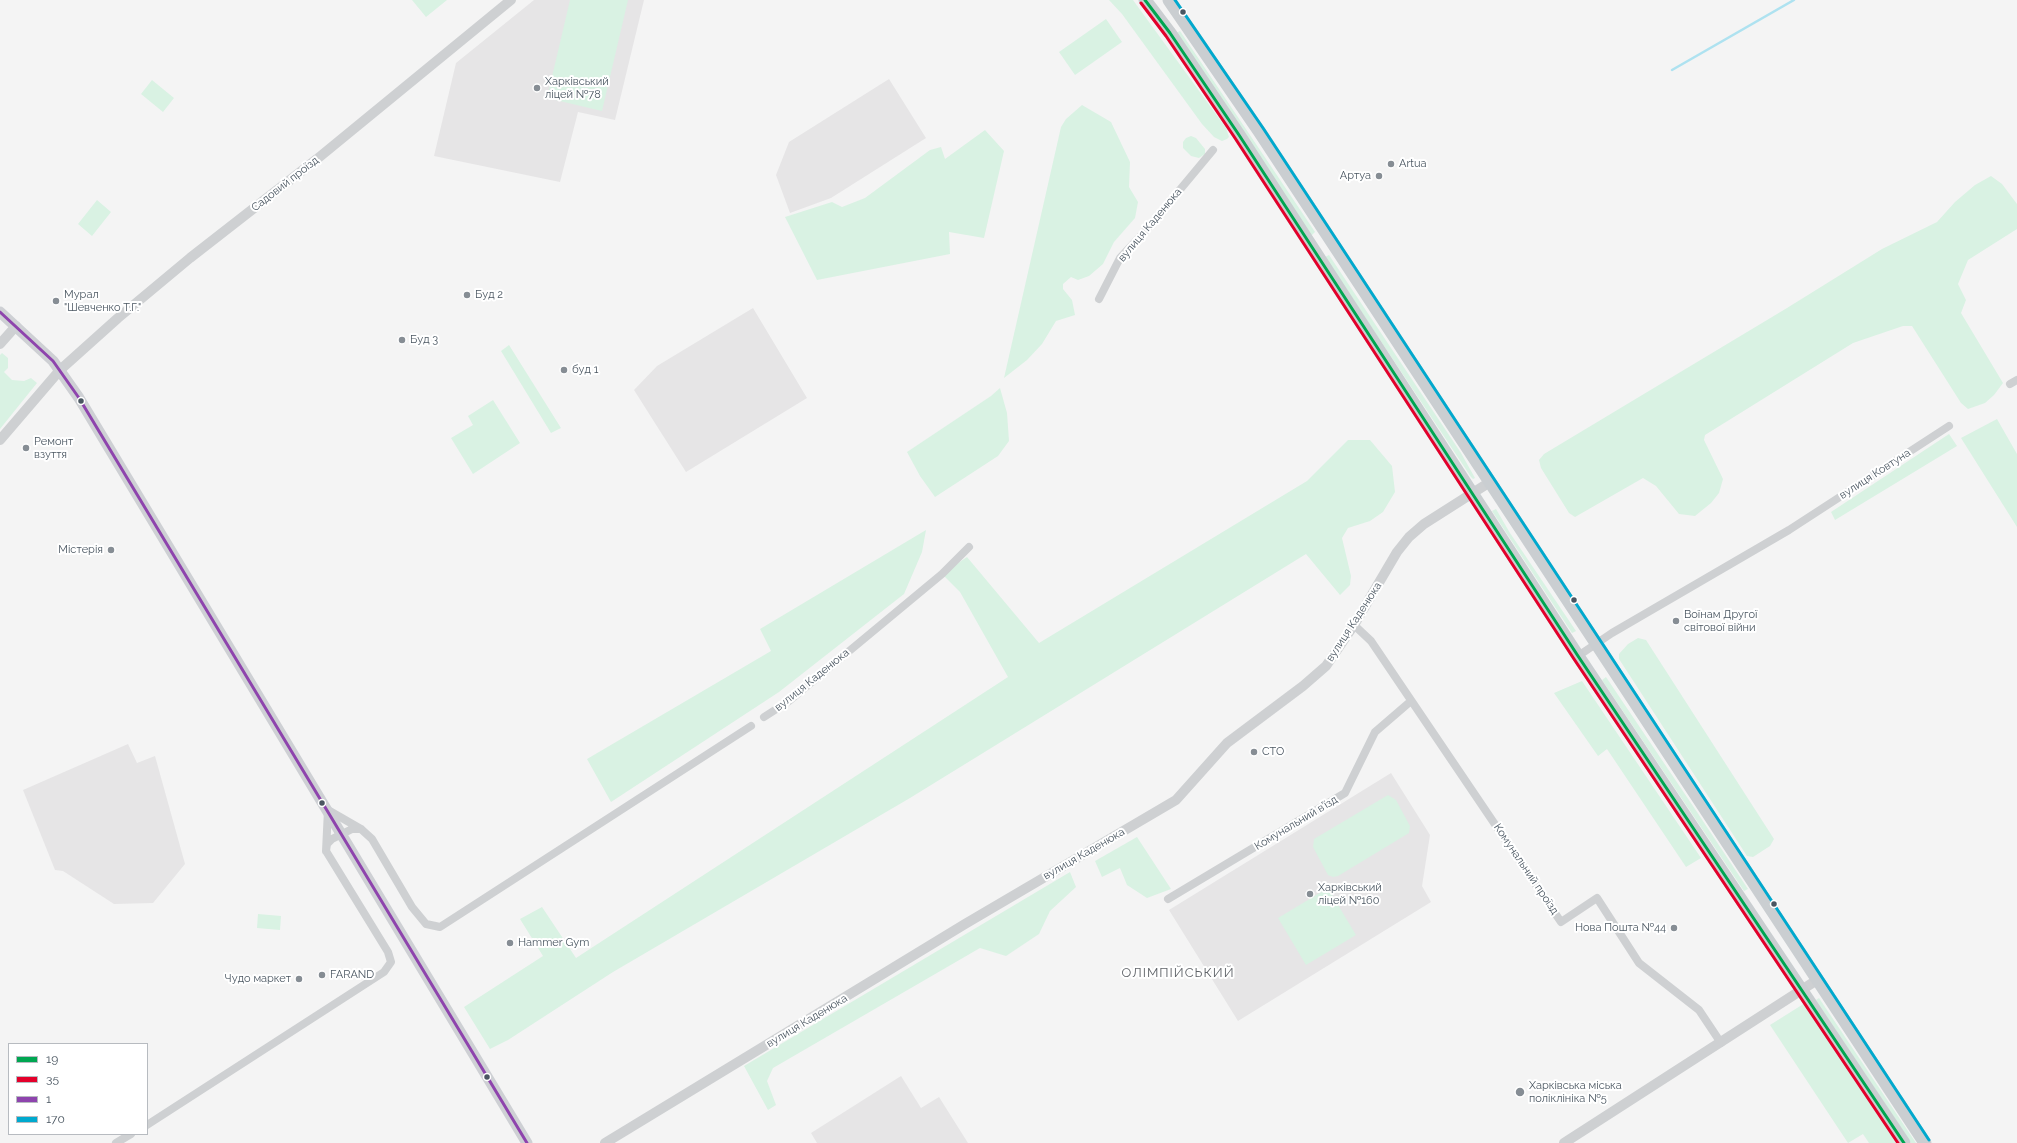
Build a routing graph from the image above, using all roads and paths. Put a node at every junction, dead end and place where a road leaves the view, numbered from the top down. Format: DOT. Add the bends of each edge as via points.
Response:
graph roads {
  1 [pos="511,0"];
  2 [pos="1145,0"];
  3 [pos="1169,0"];
  4 [pos="1213,150"];
  5 [pos="1330,239"];
  6 [pos="1313,250"];
  7 [pos="1099,300"];
  8 [pos="0,312"];
  9 [pos="16,326"];
  10 [pos="0,344"];
  11 [pos="60,370"];
  12 [pos="1949,426"];
  13 [pos="0,440"];
  14 [pos="1490,482"];
  15 [pos="1472,492"];
  16 [pos="969,547"];
  17 [pos="1354,625"];
  18 [pos="1596,644"];
  19 [pos="1578,656"];
  20 [pos="1411,701"];
  21 [pos="764,717"];
  22 [pos="751,726"];
  23 [pos="328,810"];
  24 [pos="361,829"];
  25 [pos="342,834"];
  26 [pos="326,851"];
  27 [pos="1168,899"];
  28 [pos="1801,955"];
  29 [pos="1785,966"];
  30 [pos="1817,980"];
  31 [pos="1802,991"];
  32 [pos="1721,1043"];
  33 [pos="148,1124"];
  34 [pos="130,1135"];
  35 [pos="116,1143"];
  36 [pos="527,1143"];
  37 [pos="605,1143"];
  38 [pos="1564,1143"];
  39 [pos="1904,1143"];
  40 [pos="1925,1143"];
  1 -- 11 [label="street, Садовий проїзд" via="312,164 190,258"];
  2 -- 6 [label="main road" via="1187,58"];
  3 -- 5 [label="main road" via="1216,65"];
  4 -- 7 [label="street, вулиця Каденюка" via="1120,258"];
  5 -- 6 [label="main road"];
  5 -- 14 [label="main road"];
  6 -- 15 [label="main road"];
  8 -- 9 [label="main road"];
  9 -- 10 [label="street"];
  9 -- 11 [label="main road"];
  11 -- 13 [label="street, Садовий проїзд"];
  11 -- 23 [label="main road" via="124,470"];
  12 -- 18 [label="street, вулиця Ковтуна" via="1789,530"];
  14 -- 15 [label="street, вулиця Каденюка"];
  14 -- 18 [label="main road"];
  15 -- 17 [label="street, вулиця Каденюка" via="1409,537 1397,552"];
  15 -- 19 [label="main road"];
  16 -- 21 [label="street, вулиця Каденюка" via="942,574 789,700"];
  17 -- 20 [label="street" via="1371,641"];
  17 -- 37 [label="street, вулиця Каденюка" via="1320,671 1227,743 1188,788 1172,802 965,924"];
  18 -- 19 [label="street, вулиця Ковтуна"];
  18 -- 28 [label="main road"];
  19 -- 29 [label="main road"];
  20 -- 27 [label="street, Комунальний в’їзд" via="1375,732 1345,793"];
  20 -- 32 [label="street, Комунальний проїзд" via="1561,922 1597,898 1639,963 1699,1010"];
  22 -- 24 [label="street" via="440,927 426,924 412,907 372,839"];
  23 -- 24 [label="street"];
  23 -- 25 [label="main road"];
  23 -- 26 [label="street"];
  24 -- 25 [label="street" via="352,829"];
  25 -- 26 [label="street" via="327,844"];
  25 -- 36 [label="main road"];
  26 -- 33 [label="street" via="388,952 391,962 384,972"];
  28 -- 29 [label="main road"];
  28 -- 30 [label="main road"];
  29 -- 31 [label="main road"];
  30 -- 31 [label="street"];
  30 -- 40 [label="main road"];
  31 -- 32 [label="street"];
  31 -- 39 [label="main road"];
  32 -- 38 [label="street"];
  34 -- 35 [label="street"];
}
